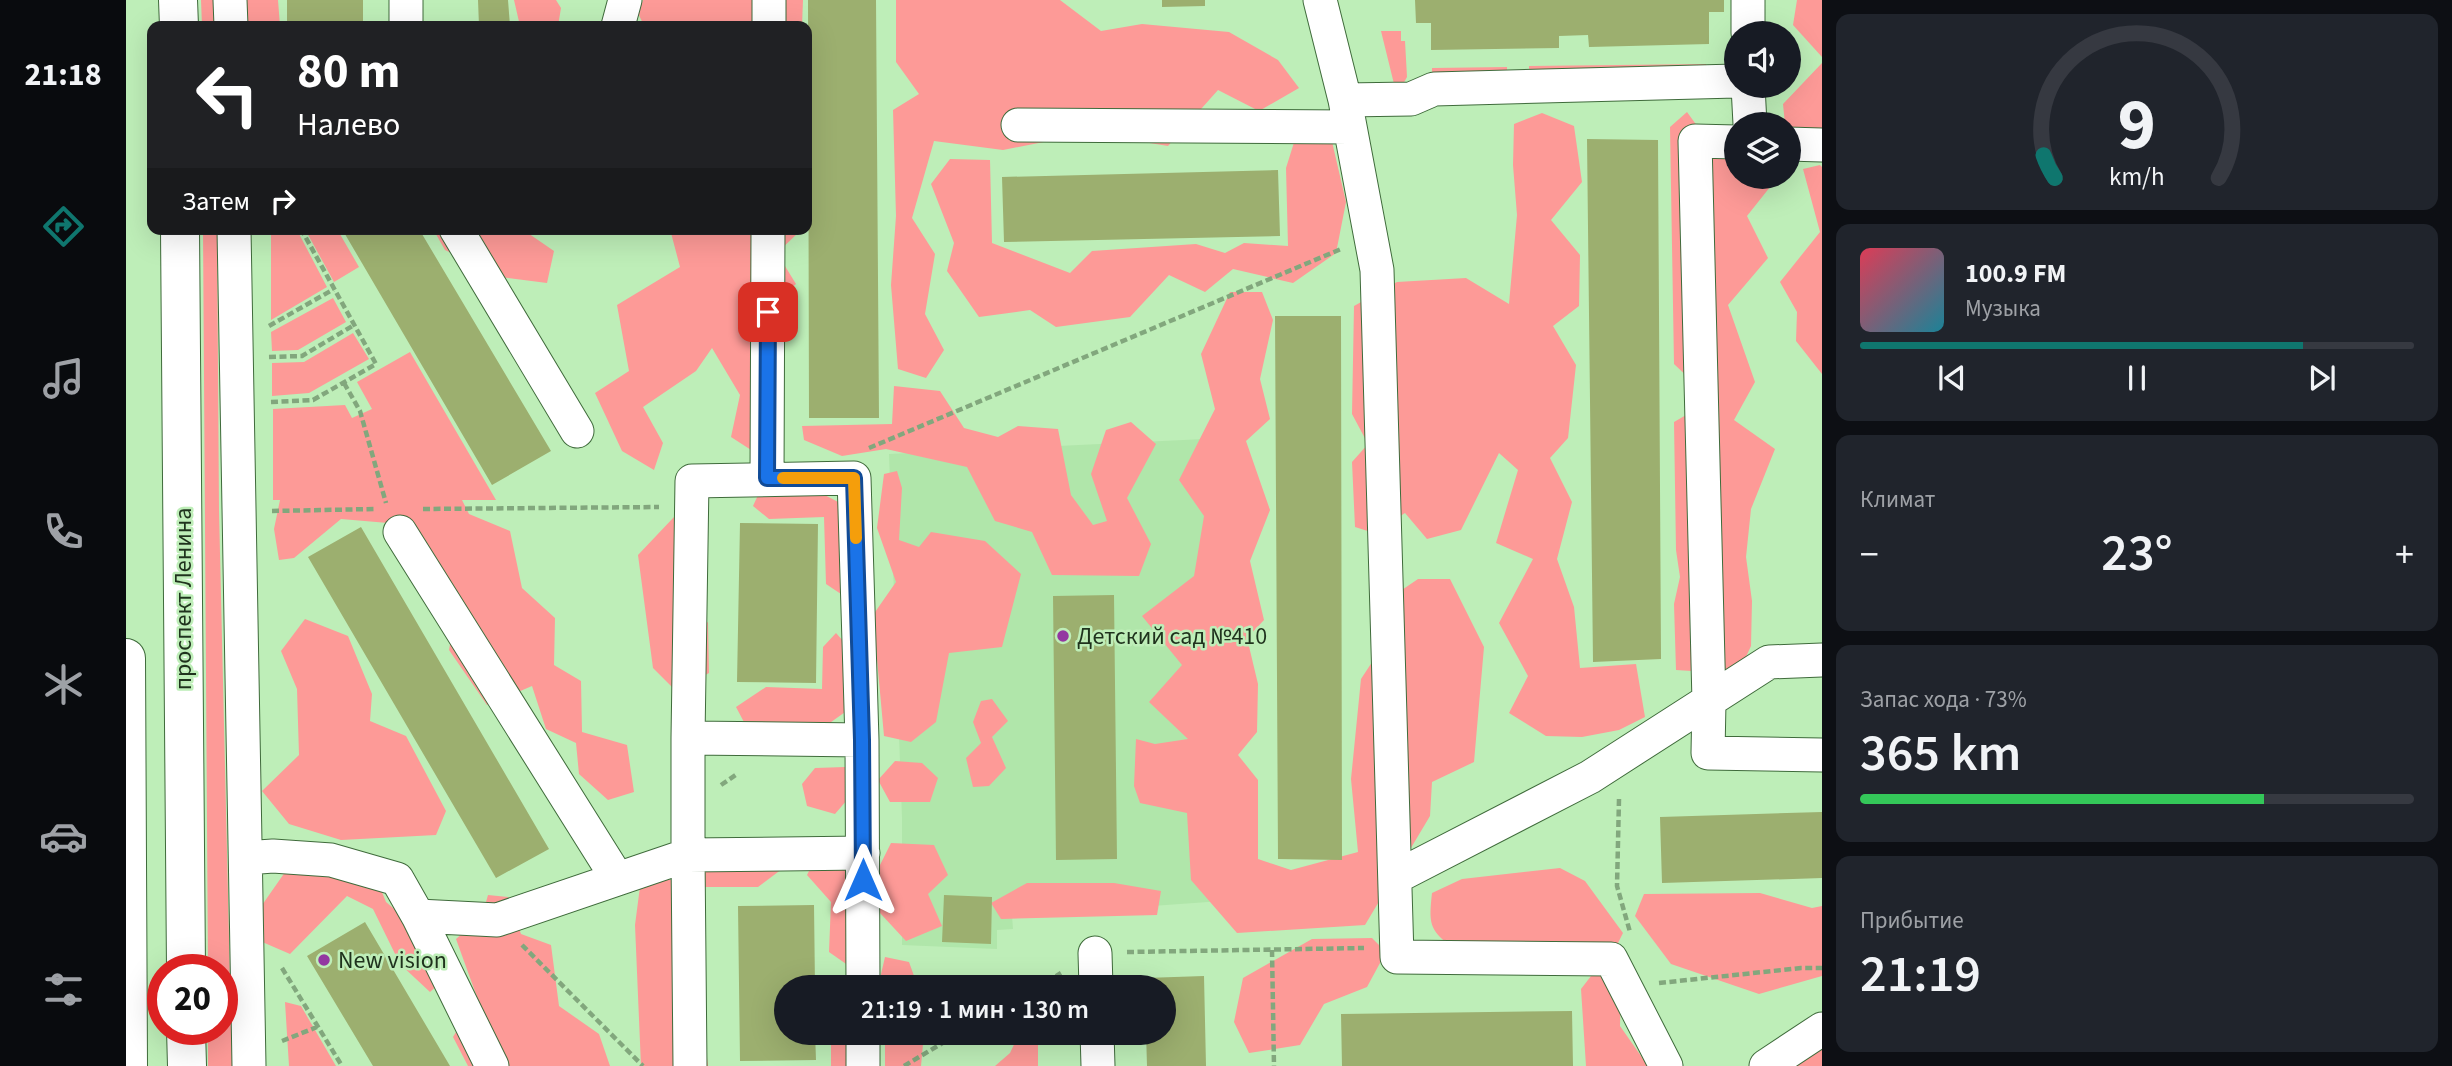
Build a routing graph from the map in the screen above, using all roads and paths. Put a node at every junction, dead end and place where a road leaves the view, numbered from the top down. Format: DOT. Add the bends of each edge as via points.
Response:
graph roads {
  1 [pos="178,0"];
  2 [pos="230,0"];
  3 [pos="406,0"];
  4 [pos="625,0"];
  5 [pos="769,0"];
  6 [pos="1320,0"];
  7 [pos="1748,0"];
  8 [pos="178,21"];
  9 [pos="231,21"];
  10 [pos="407,21"];
  11 [pos="619,21"];
  12 [pos="769,21"];
  13 [pos="1748,21"];
  14 [pos="1724,81"];
  15 [pos="1348,113"];
  16 [pos="1018,125"];
  17 [pos="1724,142"];
  18 [pos="1801,144"];
  19 [pos="1822,145"];
  20 [pos="180,235"];
  21 [pos="234,235"];
  22 [pos="304,235"];
  23 [pos="460,235"];
  24 [pos="768,235"];
  25 [pos="1371,236"];
  26 [pos="334,289"];
  27 [pos="354,325"];
  28 [pos="265,328"];
  29 [pos="266,357"];
  30 [pos="344,382"];
  31 [pos="266,402"];
  32 [pos="576,431"];
  33 [pos="767,478"];
  34 [pos="854,478"];
  35 [pos="692,506"];
  36 [pos="268,511"];
  37 [pos="408,520"];
  38 [pos="126,658"];
  39 [pos="1822,660"];
  40 [pos="1709,702"];
  41 [pos="688,738"];
  42 [pos="862,740"];
  43 [pos="1822,755"];
  44 [pos="1619,791"];
  45 [pos="863,853"];
  46 [pos="688,855"];
  47 [pos="246,858"];
  48 [pos="1396,877"];
  49 [pos="617,878"];
  50 [pos="418,916"];
  51 [pos="497,920"];
  52 [pos="1631,935"];
  53 [pos="1397,947"];
  54 [pos="1272,950"];
  55 [pos="1095,953"];
  56 [pos="186,954"];
  57 [pos="275,957"];
  58 [pos="1822,968"];
  59 [pos="863,975"];
  60 [pos="1096,975"];
  61 [pos="1658,983"];
  62 [pos="317,1027"];
  63 [pos="1822,1029"];
  64 [pos="276,1044"];
  65 [pos="186,1045"];
  66 [pos="863,1045"];
  67 [pos="939,1045"];
  68 [pos="1097,1045"];
  69 [pos="128,1066"];
  70 [pos="187,1066"];
  71 [pos="249,1066"];
  72 [pos="342,1066"];
  73 [pos="492,1066"];
  74 [pos="643,1066"];
  75 [pos="690,1066"];
  76 [pos="863,1066"];
  77 [pos="904,1066"];
  78 [pos="1098,1066"];
  79 [pos="1274,1066"];
  80 [pos="1666,1066"];
  81 [pos="1766,1066"];
  1 -- 8 [label="main road"];
  2 -- 9 [label="street"];
  3 -- 10 [label="street"];
  4 -- 11 [label="street"];
  5 -- 12 [label="street"];
  6 -- 15 [label="street"];
  7 -- 13 [label="street"];
  14 -- 15 [label="street" via="1434,89"];
  15 -- 16 [label="street"];
  15 -- 25 [label="street"];
  17 -- 40 [label="street" via="1695,141"];
  18 -- 19 [label="street"];
  20 -- 56 [label="main road, проспект Ленина"];
  21 -- 47 [label="street"];
  22 -- 26 [label="path"];
  23 -- 32 [label="street"];
  24 -- 33 [label="street"];
  25 -- 34 [label="path" via="869,448"];
  25 -- 48 [label="street" via="1377,270"];
  26 -- 27 [label="path"];
  26 -- 28 [label="path"];
  27 -- 29 [label="path" via="302,356"];
  27 -- 30 [label="path" via="376,364"];
  30 -- 31 [label="path" via="313,400"];
  30 -- 36 [label="path" via="360,411 387,509"];
  33 -- 34 [label="street"];
  33 -- 35 [label="street" via="692,481"];
  34 -- 42 [label="street"];
  35 -- 37 [label="path"];
  35 -- 41 [label="street"];
  37 -- 49 [label="street"];
  38 -- 69 [label="main road"];
  39 -- 40 [label="street" via="1769,662"];
  40 -- 43 [label="street" via="1708,753"];
  40 -- 48 [label="street" via="1590,778"];
  41 -- 42 [label="street"];
  41 -- 46 [label="street"];
  42 -- 45 [label="street"];
  44 -- 52 [label="path" via="1617,886"];
  45 -- 46 [label="street"];
  45 -- 59 [label="street"];
  46 -- 49 [label="street"];
  46 -- 75 [label="street"];
  47 -- 50 [label="street" via="331,860 397,879"];
  47 -- 71 [label="street"];
  48 -- 53 [label="street"];
  49 -- 51 [label="street"];
  50 -- 51 [label="street"];
  50 -- 73 [label="street"];
  51 -- 74 [label="path"];
  53 -- 54 [label="path"];
  53 -- 80 [label="street" via="1397,957 1611,959"];
  54 -- 55 [label="path"];
  54 -- 79 [label="path"];
  55 -- 60 [label="street"];
  57 -- 62 [label="path"];
  58 -- 61 [label="path"];
  62 -- 64 [label="path"];
  62 -- 72 [label="path"];
  63 -- 81 [label="street"];
  65 -- 70 [label="main road"];
  66 -- 76 [label="street"];
  67 -- 77 [label="path"];
  68 -- 78 [label="street"];
}
